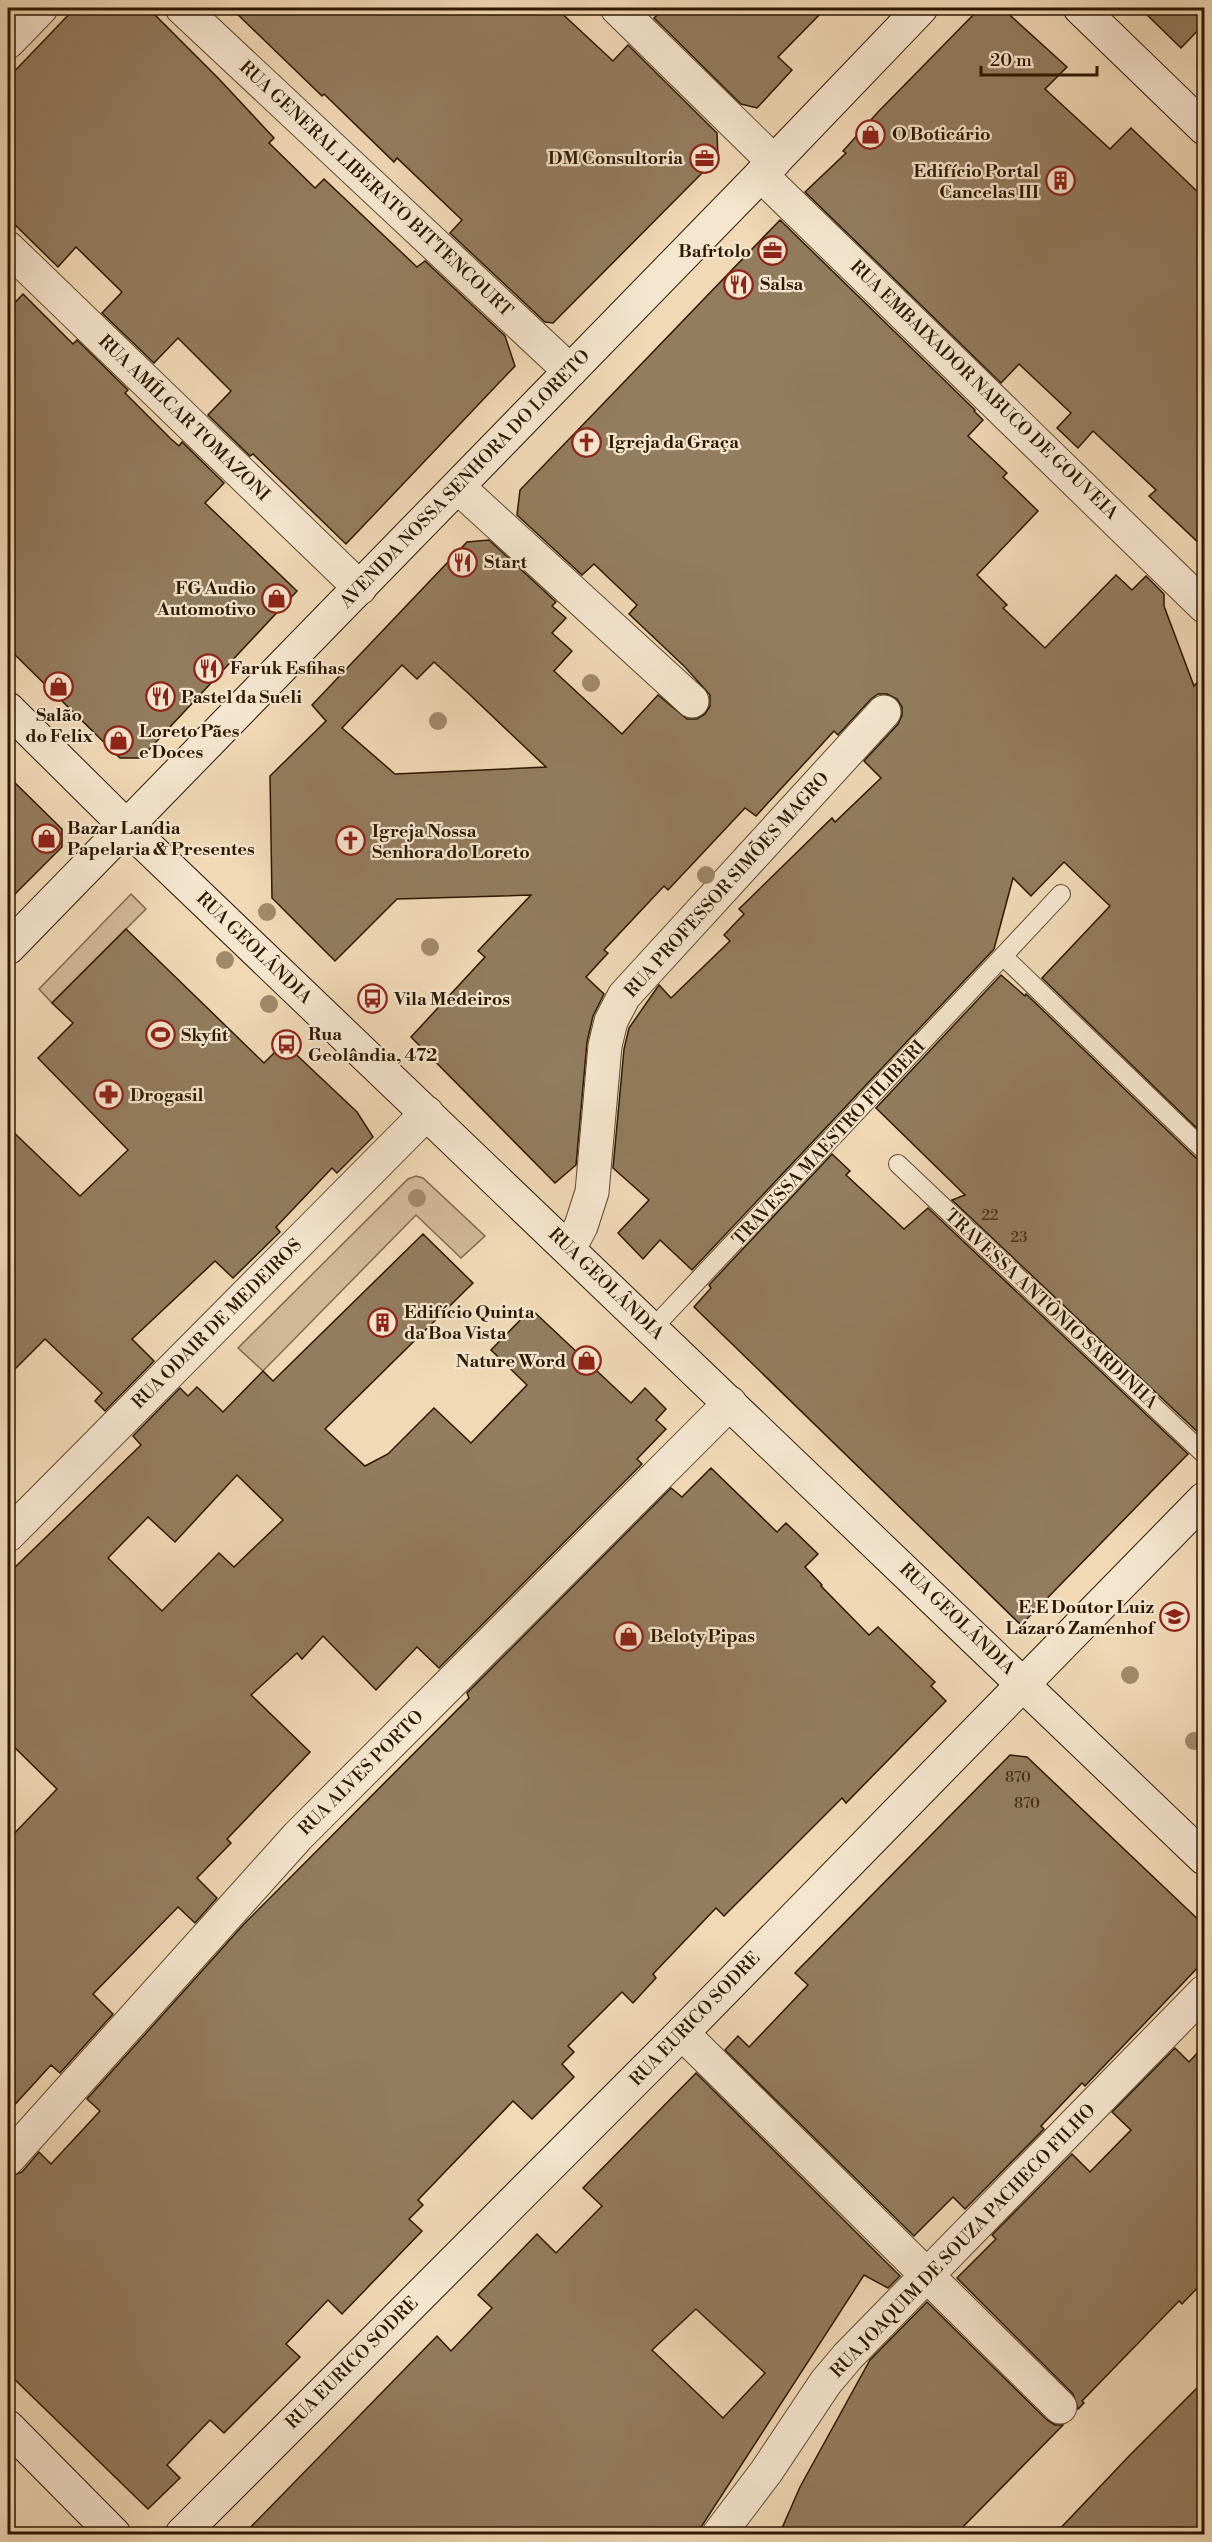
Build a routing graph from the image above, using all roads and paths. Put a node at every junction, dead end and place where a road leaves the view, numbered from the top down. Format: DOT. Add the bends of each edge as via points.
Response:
graph roads {
  1 [pos="40,8"];
  2 [pos="182,8"];
  3 [pos="617,8"];
  4 [pos="921,8"];
  5 [pos="1080,8"];
  6 [pos="8,42"];
  7 [pos="1204,128"];
  8 [pos="768,168"];
  9 [pos="8,249"];
  10 [pos="570,371"];
  11 [pos="458,487"];
  12 [pos="360,588"];
  13 [pos="1204,606"];
  14 [pos="692,701"];
  15 [pos="8,709"];
  16 [pos="884,712"];
  17 [pos="127,827"];
  18 [pos="1061,894"];
  19 [pos="8,948"];
  20 [pos="1003,956"];
  21 [pos="427,1113"];
  22 [pos="1204,1150"];
  23 [pos="898,1164"];
  24 [pos="569,1249"];
  25 [pos="653,1329"];
  26 [pos="730,1402"];
  27 [pos="1204,1454"];
  28 [pos="1204,1499"];
  29 [pos="8,1535"];
  30 [pos="1024,1683"];
  31 [pos="1204,1858"];
  32 [pos="1204,1992"];
  33 [pos="682,2033"];
  34 [pos="8,2159"];
  35 [pos="928,2276"];
  36 [pos="1060,2407"];
  37 [pos="8,2427"];
  38 [pos="114,2535"];
  39 [pos="182,2535"];
  40 [pos="718,2535"];
  1 -- 6 [label="street"];
  2 -- 10 [label="street, RUA GENERAL LIBERATO BITTENCOURT"];
  3 -- 8 [label="street, RUA EMBAIXADOR NABUCO DE GOUVEIA"];
  4 -- 8 [label="street, AVENIDA NOSSA SENHORA DO LORETO"];
  5 -- 7 [label="street"];
  8 -- 10 [label="street, AVENIDA NOSSA SENHORA DO LORETO"];
  8 -- 13 [label="street, RUA EMBAIXADOR NABUCO DE GOUVEIA"];
  9 -- 12 [label="street, RUA AMÍLCAR TOMAZONI"];
  10 -- 11 [label="street, AVENIDA NOSSA SENHORA DO LORETO"];
  11 -- 12 [label="street, AVENIDA NOSSA SENHORA DO LORETO"];
  11 -- 14 [label="street"];
  12 -- 17 [label="street, AVENIDA NOSSA SENHORA DO LORETO"];
  15 -- 17 [label="street, RUA GEOLÂNDIA"];
  16 -- 24 [label="street, RUA PROFESSOR SIMÕES MAGRO" via="624,996 611,1021 605,1046 592,1192"];
  17 -- 19 [label="street, AVENIDA NOSSA SENHORA DO LORETO"];
  17 -- 21 [label="street, RUA GEOLÂNDIA"];
  18 -- 20 [label="lane, TRAVESSA MAESTRO FILIBERI"];
  20 -- 22 [label="lane"];
  20 -- 25 [label="lane, TRAVESSA MAESTRO FILIBERI"];
  21 -- 24 [label="street, RUA GEOLÂNDIA"];
  21 -- 29 [label="street, RUA ODAIR DE MEDEIROS"];
  23 -- 27 [label="lane, TRAVESSA ANTÔNIO SARDINHA"];
  24 -- 25 [label="street, RUA GEOLÂNDIA"];
  25 -- 26 [label="street, RUA GEOLÂNDIA"];
  26 -- 30 [label="street, RUA GEOLÂNDIA"];
  26 -- 34 [label="street, RUA ALVES PORTO" via="298,1836"];
  28 -- 30 [label="street, RUA EURICO SODRE"];
  30 -- 31 [label="street, RUA GEOLÂNDIA"];
  30 -- 33 [label="street, RUA EURICO SODRE"];
  32 -- 35 [label="street, RUA JOAQUIM DE SOUZA PACHECO FILHO"];
  33 -- 35 [label="street"];
  33 -- 39 [label="street, RUA EURICO SODRE"];
  35 -- 36 [label="street"];
  35 -- 40 [label="street, RUA JOAQUIM DE SOUZA PACHECO FILHO" via="826,2382"];
  37 -- 38 [label="street"];
}
